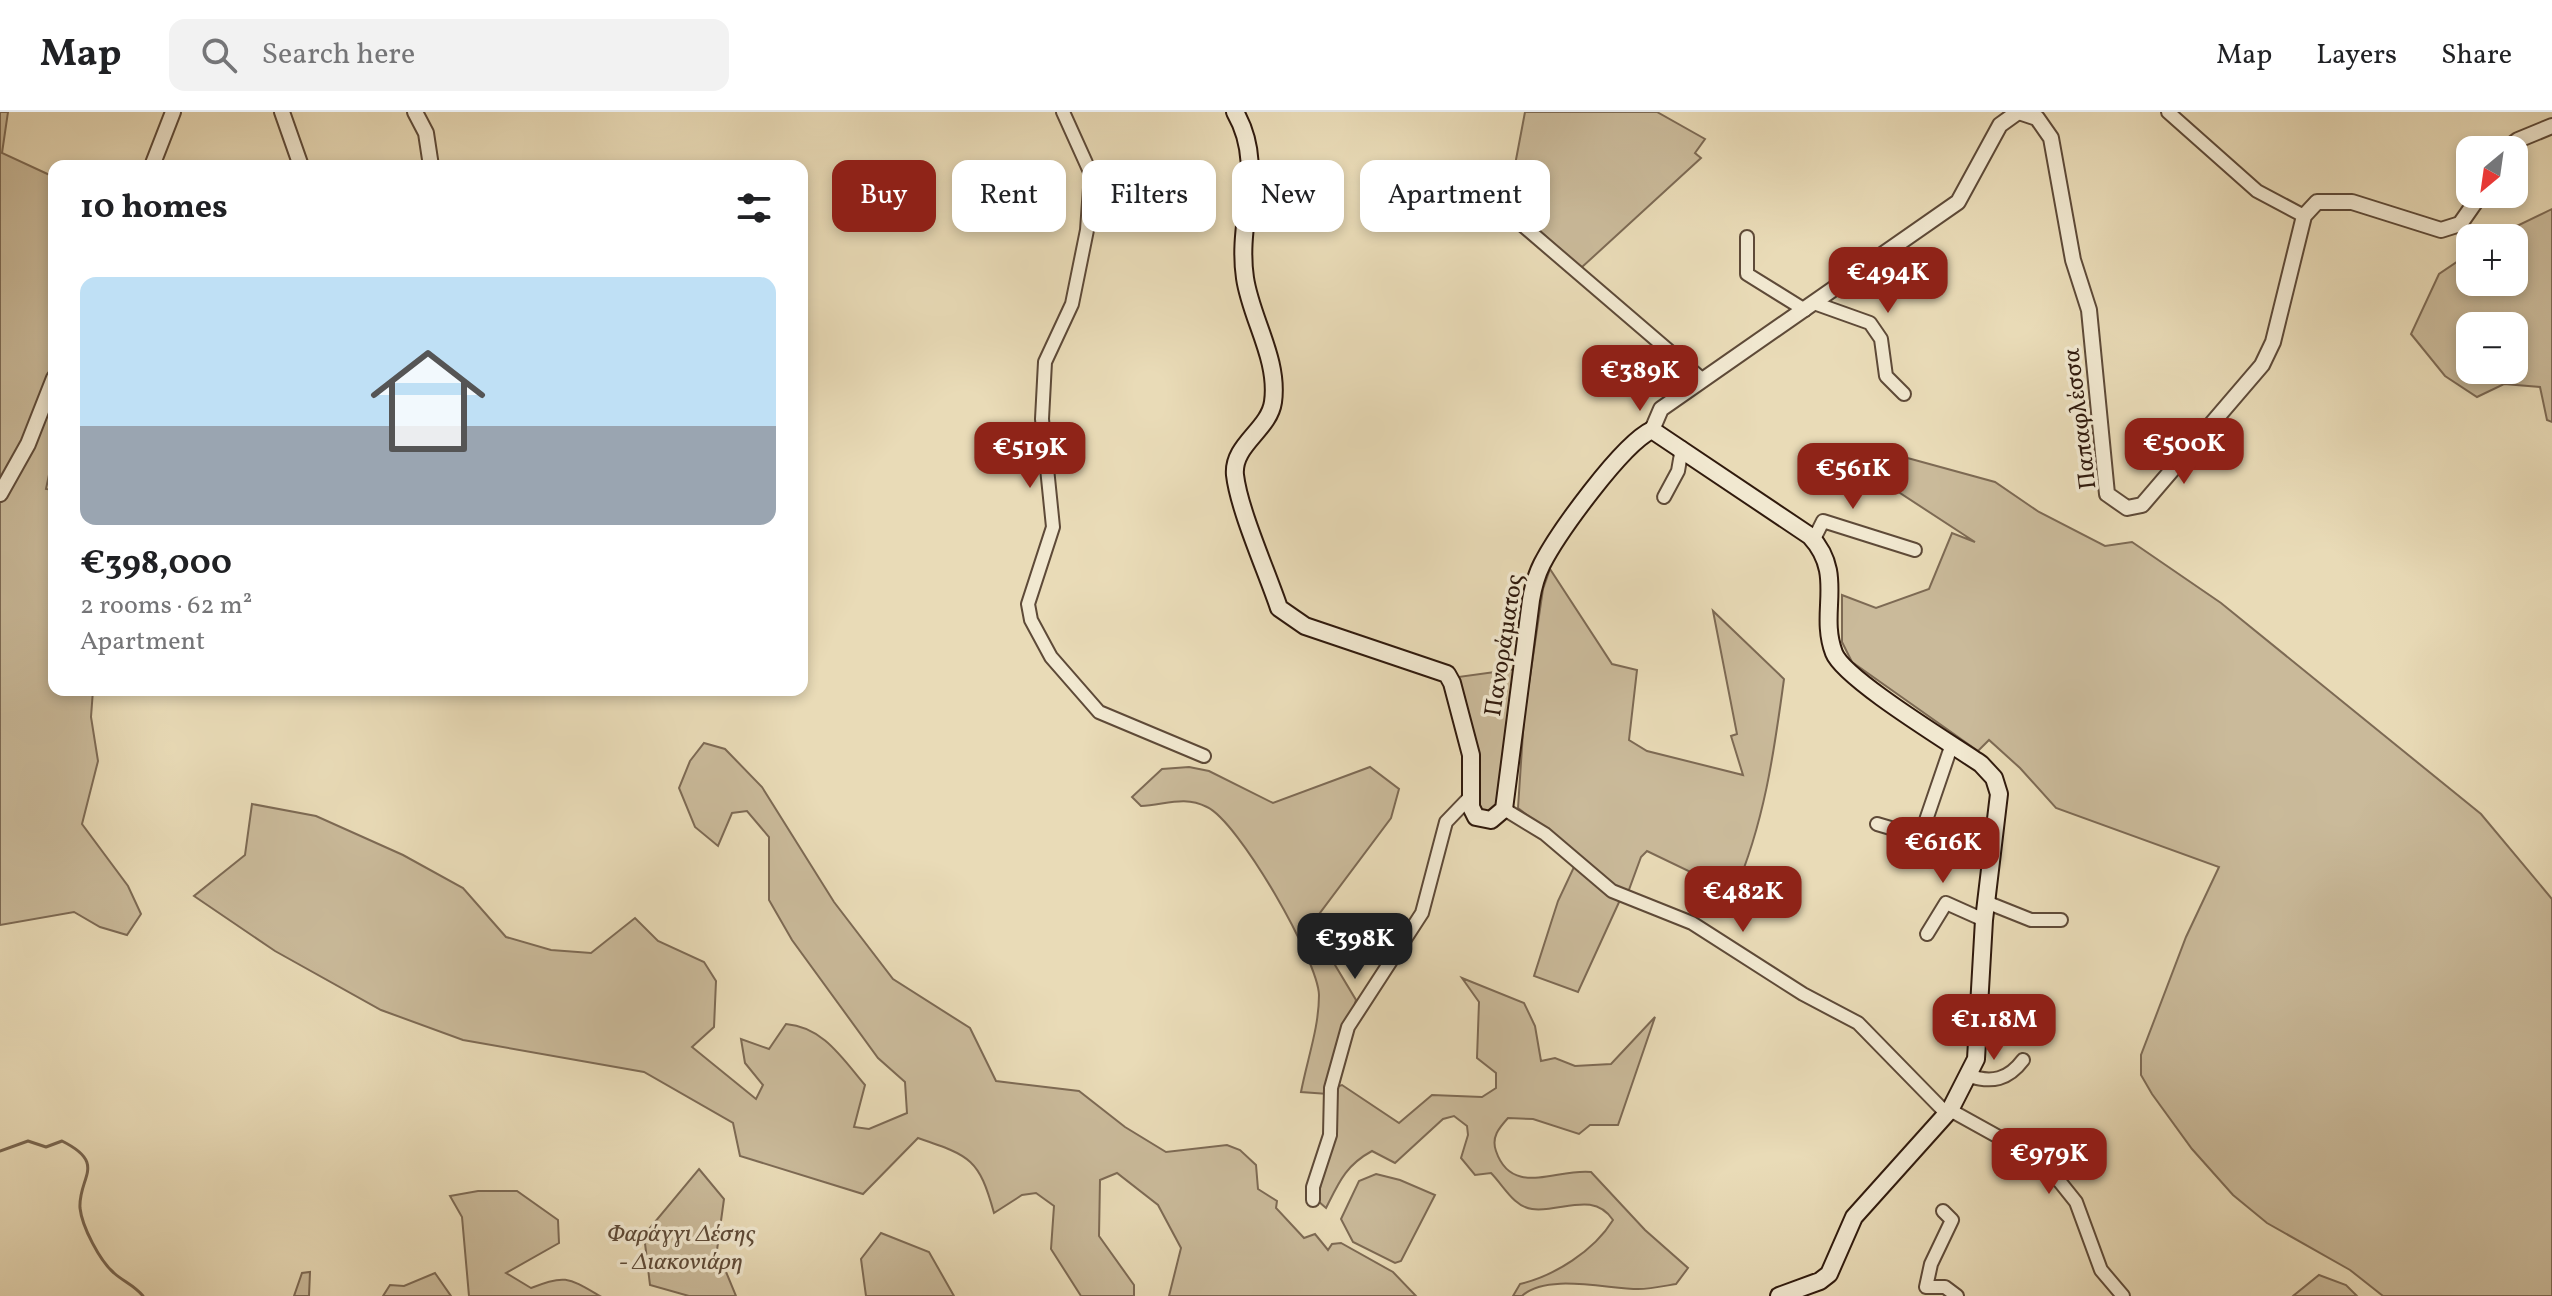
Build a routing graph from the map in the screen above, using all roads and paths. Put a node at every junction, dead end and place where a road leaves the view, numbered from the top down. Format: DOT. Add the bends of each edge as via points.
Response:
graph roads {
  1 [pos="173,112"];
  2 [pos="282,112"];
  3 [pos="415,112"];
  4 [pos="1063,112"];
  5 [pos="1235,112"];
  6 [pos="2019,112"];
  7 [pos="2168,112"];
  8 [pos="2552,126"];
  9 [pos="2528,136"];
  10 [pos="154,160"];
  11 [pos="299,160"];
  12 [pos="430,160"];
  13 [pos="2473,208"];
  14 [pos="2304,216"];
  15 [pos="1530,232"];
  16 [pos="1747,237"];
  17 [pos="1810,306"];
  18 [pos="1703,380"];
  19 [pos="48,393"];
  20 [pos="1904,394"];
  21 [pos="1652,430"];
  22 [pos="1682,448"];
  23 [pos="0,494"];
  24 [pos="1664,497"];
  25 [pos="1814,539"];
  26 [pos="1915,550"];
  27 [pos="1952,744"];
  28 [pos="1204,756"];
  29 [pos="1471,796"];
  30 [pos="1504,809"];
  31 [pos="1877,824"];
  32 [pos="1986,902"];
  33 [pos="1984,920"];
  34 [pos="2061,920"];
  35 [pos="1927,934"];
  36 [pos="2023,1060"];
  37 [pos="1969,1076"];
  38 [pos="1948,1112"];
  39 [pos="1313,1200"];
  40 [pos="1943,1211"];
  41 [pos="1779,1296"];
  42 [pos="1957,1296"];
  43 [pos="2123,1296"];
  1 -- 10 [label="street"];
  2 -- 11 [label="street"];
  3 -- 12 [label="street" via="426,133"];
  4 -- 28 [label="street" via="1091,174 1087,230 1072,304 1045,362 1042,419 1053,527 1028,604 1031,620 1051,657 1099,712"];
  5 -- 29 [label="main road, Πανοράματος" via="1252,156 1242,233 1245,280 1274,380 1272,409 1235,470 1279,608 1305,626 1447,674 1471,755"];
  6 -- 14 [label="street, Παπαφλέσσα" via="2037,118 2051,138 2070,246 2089,310 2107,494 2119,505 2142,505 2262,365 2273,342"];
  6 -- 17 [label="street, Παπαφλέσσα" via="2000,125 1958,202"];
  7 -- 14 [label="street" via="2257,191"];
  8 -- 9 [label="street"];
  13 -- 14 [label="street" via="2450,230 2427,228 2344,200 2317,202"];
  15 -- 18 [label="street"];
  16 -- 17 [label="street" via="1747,274"];
  17 -- 18 [label="street, Παπαφλέσσα"];
  17 -- 20 [label="street" via="1870,323 1881,339 1886,376"];
  18 -- 21 [label="street, Παπαφλέσσα" via="1661,409"];
  19 -- 23 [label="street"];
  21 -- 22 [label="main road"];
  21 -- 30 [label="main road, Πανοράματος" via="1639,438 1579,509 1538,572"];
  22 -- 24 [label="street" via="1678,471"];
  22 -- 25 [label="main road"];
  25 -- 26 [label="street" via="1823,521"];
  25 -- 27 [label="main road" via="1830,570 1831,638 1838,661 1850,675"];
  27 -- 31 [label="street" via="1924,826 1911,834"];
  27 -- 32 [label="main road" via="1990,773 1998,788"];
  29 -- 30 [label="main road" via="1471,807 1480,819 1496,818"];
  29 -- 39 [label="street" via="1446,822 1422,913 1348,1027 1331,1088 1330,1135"];
  30 -- 38 [label="street" via="1545,834 1612,891 1692,923 1858,1023"];
  32 -- 33 [label="main road"];
  32 -- 34 [label="street" via="2031,920"];
  33 -- 35 [label="street" via="1946,903"];
  33 -- 37 [label="main road" via="1979,1051"];
  36 -- 37 [label="street" via="2014,1072 1997,1080"];
  37 -- 38 [label="main road"];
  38 -- 41 [label="main road" via="1854,1217 1829,1274"];
  38 -- 43 [label="street" via="2024,1151 2060,1182 2079,1210 2101,1270"];
  40 -- 42 [label="street" via="1952,1220 1926,1287 1945,1287"];
}
